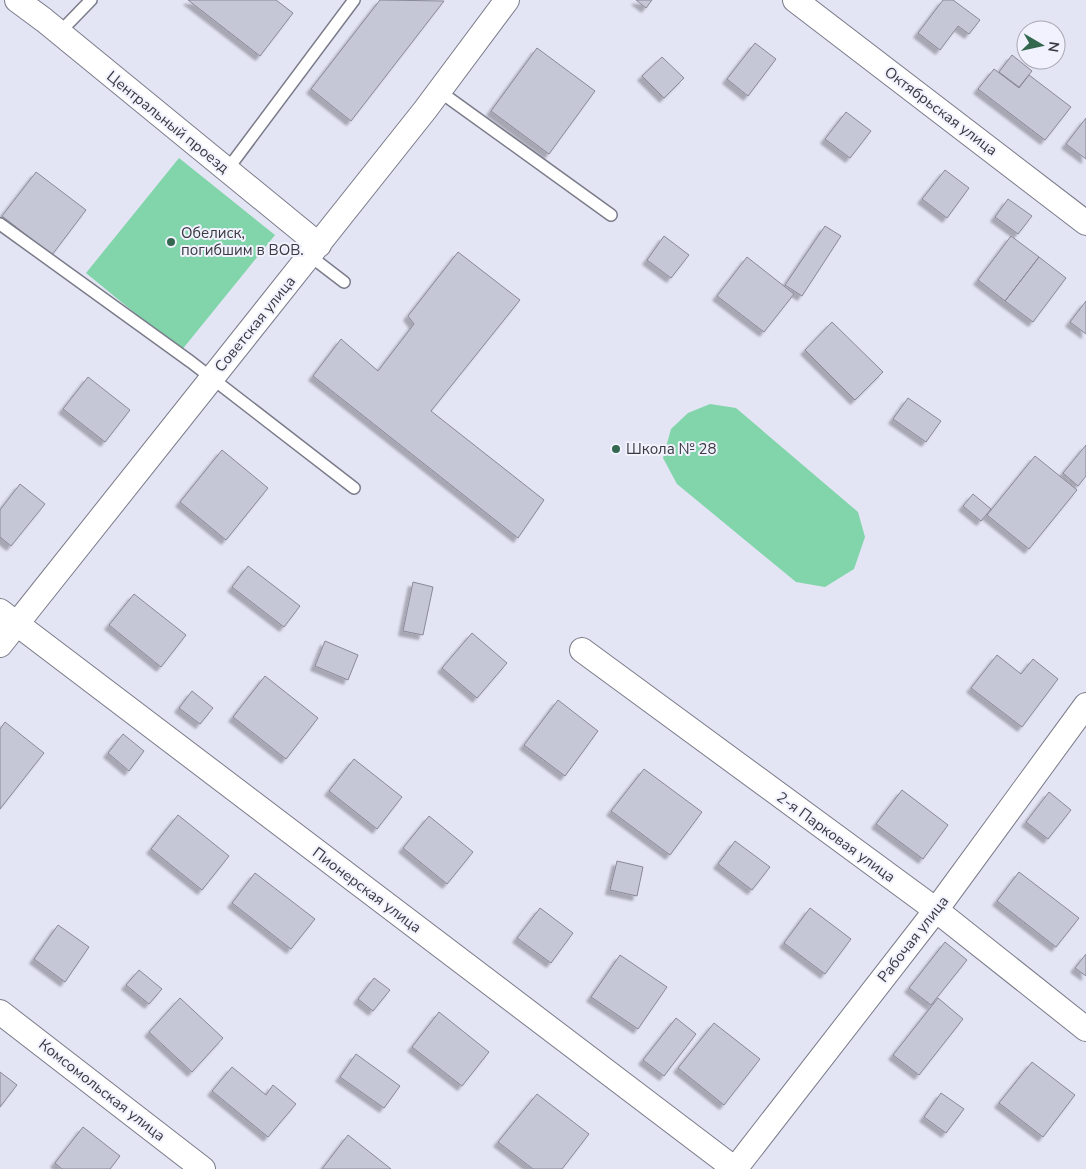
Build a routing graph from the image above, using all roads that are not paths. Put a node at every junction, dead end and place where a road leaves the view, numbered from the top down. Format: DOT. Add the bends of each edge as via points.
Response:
graph roads {
  1 [pos="17,0"];
  2 [pos="91,0"];
  3 [pos="354,0"];
  4 [pos="796,0"];
  5 [pos="499,3"];
  6 [pos="59,33"];
  7 [pos="439,91"];
  8 [pos="227,170"];
  9 [pos="611,215"];
  10 [pos="1086,223"];
  11 [pos="0,224"];
  12 [pos="314,250"];
  13 [pos="344,282"];
  14 [pos="211,378"];
  15 [pos="354,488"];
  16 [pos="9,617"];
  17 [pos="0,645"];
  18 [pos="582,650"];
  19 [pos="1086,706"];
  20 [pos="936,910"];
  21 [pos="0,1012"];
  22 [pos="1086,1029"];
  23 [pos="203,1169"];
  24 [pos="735,1169"];
  1 -- 6 [label="street, Центральный проезд"];
  2 -- 6 [label="lane"];
  3 -- 8 [label="lane"];
  4 -- 10 [label="street, Октябрьская улица"];
  5 -- 7 [label="street, Советская улица"];
  6 -- 8 [label="street, Центральный проезд"];
  7 -- 9 [label="lane"];
  7 -- 12 [label="street, Советская улица"];
  8 -- 12 [label="street, Центральный проезд"];
  11 -- 14 [label="lane"];
  12 -- 13 [label="lane"];
  12 -- 14 [label="street, Советская улица"];
  14 -- 15 [label="lane"];
  14 -- 16 [label="street, Советская улица"];
  16 -- 17 [label="street, Советская улица"];
  16 -- 24 [label="street, Пионерская улица"];
  18 -- 20 [label="street, 2-я Парковая улица"];
  19 -- 20 [label="street, Рабочая улица"];
  20 -- 22 [label="street, 2-я Парковая улица"];
  20 -- 24 [label="street, Рабочая улица"];
  21 -- 23 [label="street, Комсомольская улица"];
}
